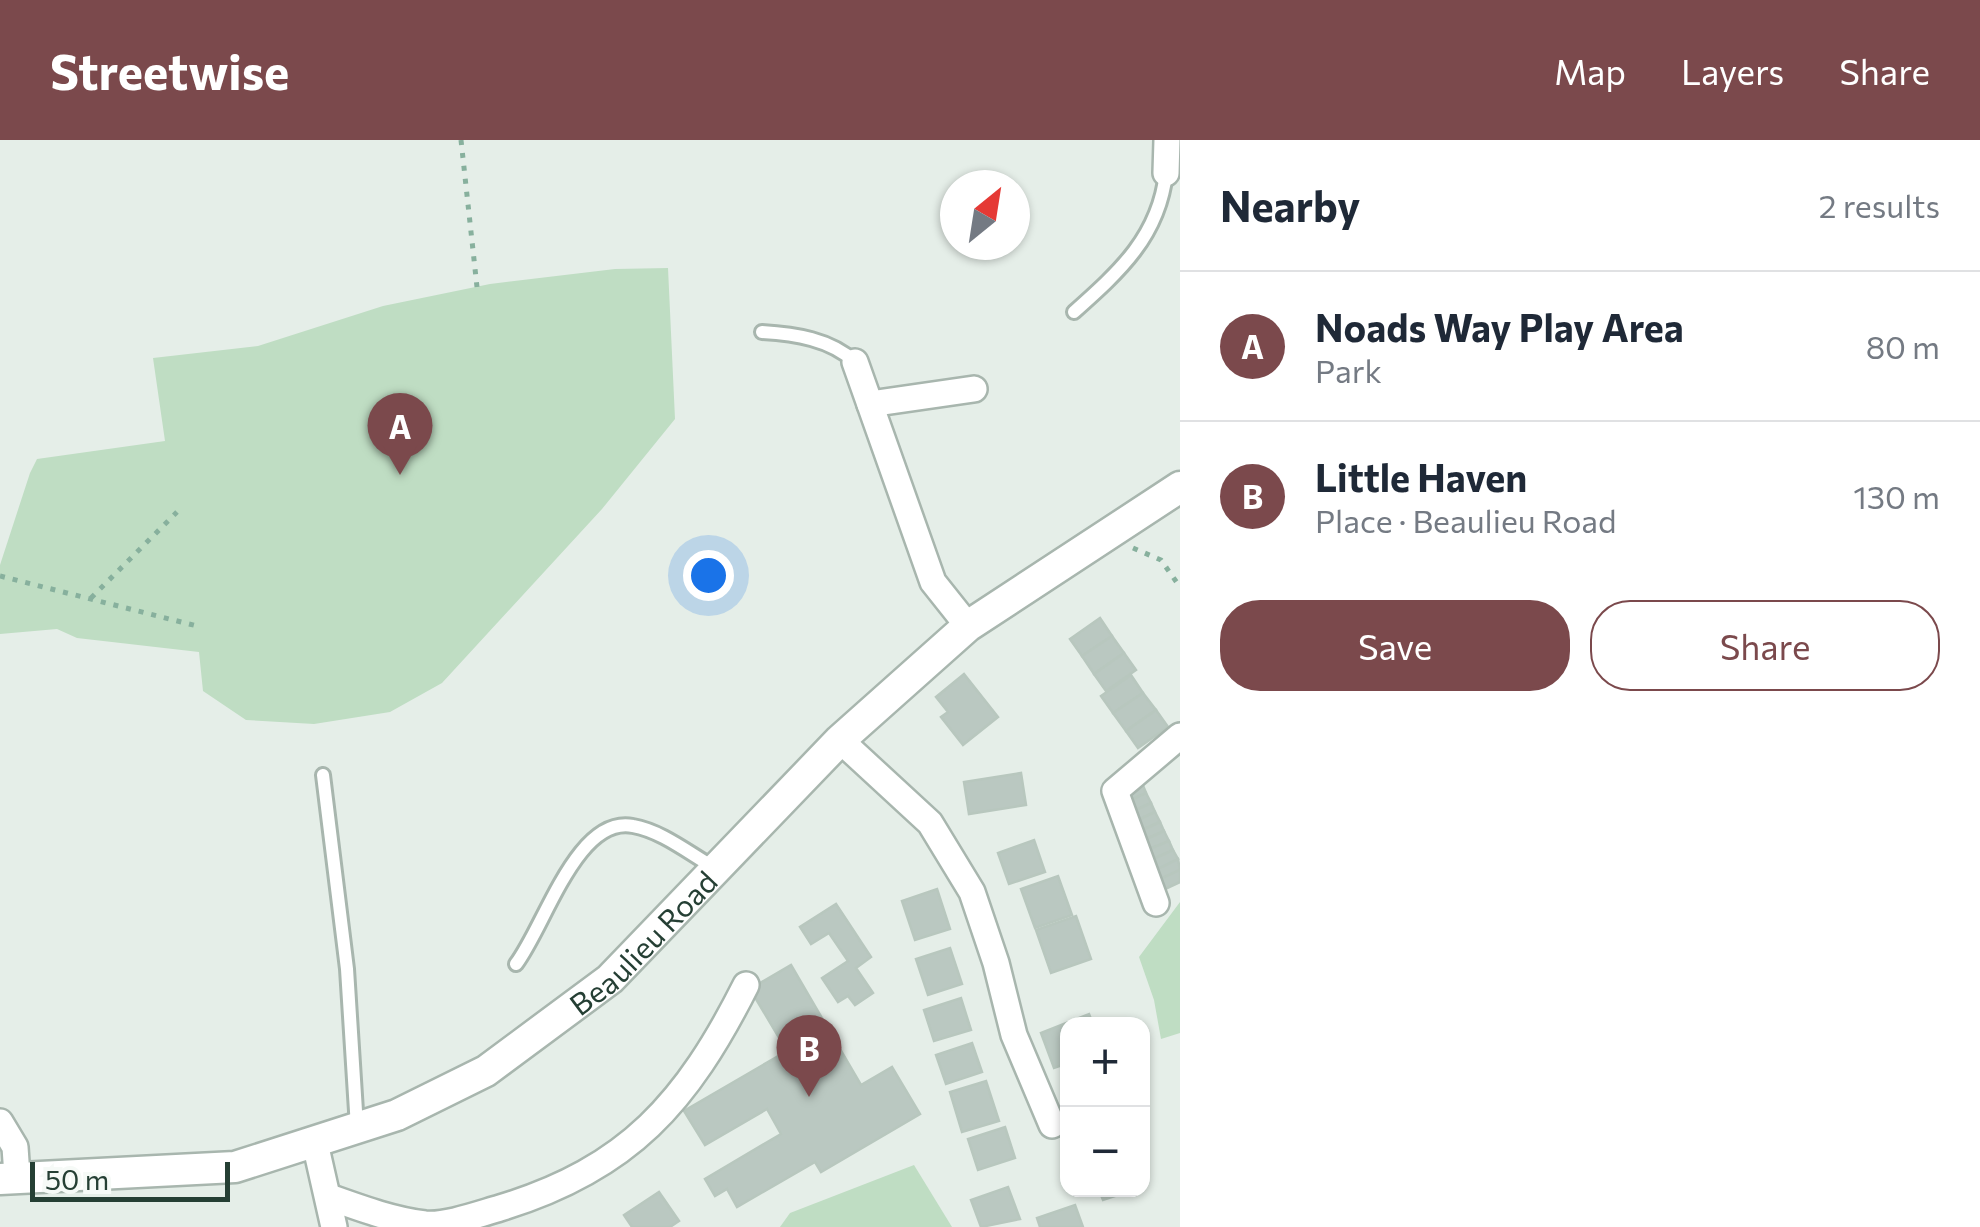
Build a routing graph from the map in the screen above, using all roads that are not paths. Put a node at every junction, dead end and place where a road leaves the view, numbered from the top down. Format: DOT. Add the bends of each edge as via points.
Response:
graph roads {
  1 [pos="1167,140"];
  2 [pos="1166,173"];
  3 [pos="1074,312"];
  4 [pos="762,332"];
  5 [pos="855,362"];
  6 [pos="974,389"];
  7 [pos="870,404"];
  8 [pos="1180,486"];
  9 [pos="968,626"];
  10 [pos="1180,736"];
  11 [pos="840,740"];
  12 [pos="323,775"];
  13 [pos="717,870"];
  14 [pos="1156,903"];
  15 [pos="516,964"];
  16 [pos="746,985"];
  17 [pos="0,1122"];
  18 [pos="1052,1125"];
  19 [pos="358,1129"];
  20 [pos="315,1143"];
  21 [pos="8,1178"];
  22 [pos="329,1197"];
  23 [pos="334,1227"];
  1 -- 2 [label="street"];
  2 -- 3 [label="lane" via="1152,229"];
  4 -- 5 [label="lane" via="818,341"];
  5 -- 7 [label="street"];
  6 -- 7 [label="street"];
  7 -- 9 [label="street" via="933,582"];
  8 -- 9 [label="street, Beaulieu Road"];
  9 -- 11 [label="street, Beaulieu Road"];
  10 -- 14 [label="street" via="1115,791"];
  11 -- 13 [label="street, Beaulieu Road"];
  11 -- 18 [label="street" via="930,823 972,892 1014,1035"];
  12 -- 19 [label="lane"];
  13 -- 15 [label="lane" via="633,826 600,830 579,851"];
  13 -- 19 [label="street, Beaulieu Road" via="610,980 486,1071"];
  16 -- 22 [label="street" via="720,1036 655,1124 611,1158 545,1194 429,1225"];
  17 -- 21 [label="street" via="15,1147"];
  19 -- 20 [label="street, Beaulieu Road"];
  20 -- 21 [label="street, Beaulieu Road" via="235,1168"];
  20 -- 22 [label="street"];
  22 -- 23 [label="street"];
}
